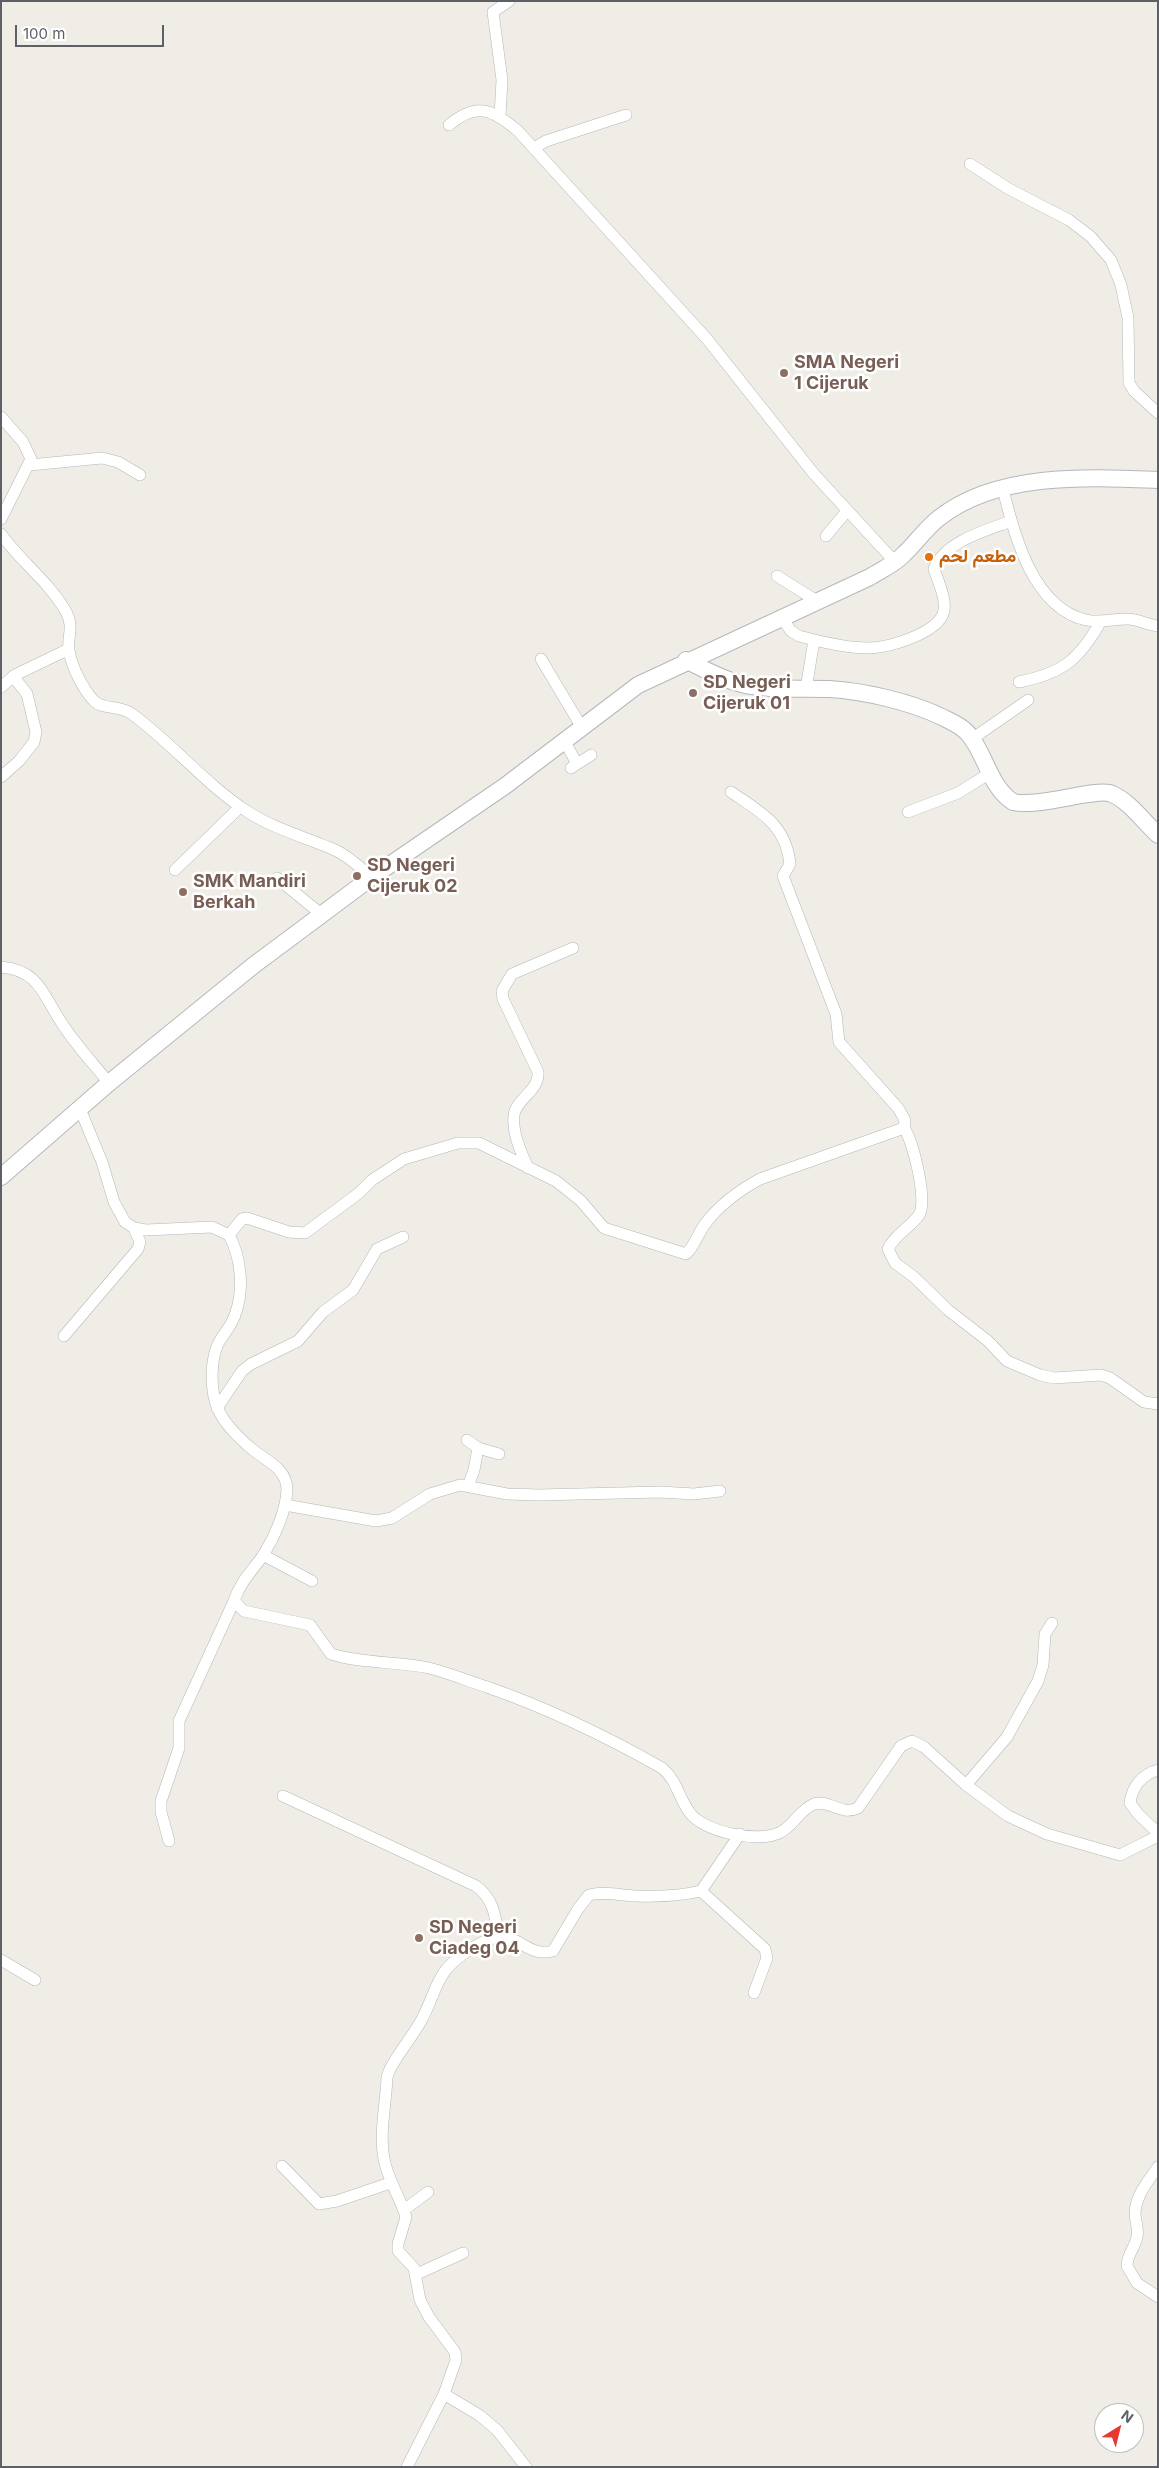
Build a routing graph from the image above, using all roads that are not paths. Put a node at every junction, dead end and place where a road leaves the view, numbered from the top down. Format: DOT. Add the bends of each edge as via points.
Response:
graph roads {
  1 [pos="509,1"];
  2 [pos="626,115"];
  3 [pos="500,116"];
  4 [pos="449,125"];
  5 [pos="534,148"];
  6 [pos="970,164"];
  7 [pos="1158,413"];
  8 [pos="1,417"];
  9 [pos="30,465"];
  10 [pos="140,475"];
  11 [pos="1158,480"];
  12 [pos="1003,489"];
  13 [pos="847,511"];
  14 [pos="1,519"];
  15 [pos="1011,521"];
  16 [pos="1,534"];
  17 [pos="826,536"];
  18 [pos="894,562"];
  19 [pos="777,576"];
  20 [pos="817,602"];
  21 [pos="782,618"];
  22 [pos="1101,621"];
  23 [pos="1158,626"];
  24 [pos="814,640"];
  25 [pos="69,649"];
  26 [pos="541,659"];
  27 [pos="686,660"];
  28 [pos="13,676"];
  29 [pos="1019,682"];
  30 [pos="1,686"];
  31 [pos="806,689"];
  32 [pos="1028,700"];
  33 [pos="581,726"];
  34 [pos="972,739"];
  35 [pos="564,740"];
  36 [pos="591,755"];
  37 [pos="1,777"];
  38 [pos="997,784"];
  39 [pos="731,792"];
  40 [pos="240,807"];
  41 [pos="908,812"];
  42 [pos="1158,835"];
  43 [pos="175,870"];
  44 [pos="372,877"];
  45 [pos="277,878"];
  46 [pos="321,914"];
  47 [pos="573,948"];
  48 [pos="1,967"];
  49 [pos="109,1083"];
  50 [pos="80,1109"];
  51 [pos="904,1128"];
  52 [pos="528,1168"];
  53 [pos="1,1177"];
  54 [pos="134,1228"];
  55 [pos="229,1235"];
  56 [pos="403,1237"];
  57 [pos="64,1336"];
  58 [pos="1158,1404"];
  59 [pos="217,1408"];
  60 [pos="467,1440"];
  61 [pos="478,1448"];
  62 [pos="499,1454"];
  63 [pos="468,1486"];
  64 [pos="720,1491"];
  65 [pos="285,1505"];
  66 [pos="263,1555"];
  67 [pos="312,1581"];
  68 [pos="234,1601"];
  69 [pos="1052,1623"];
  70 [pos="1158,1770"];
  71 [pos="966,1786"];
  72 [pos="283,1796"];
  73 [pos="740,1834"];
  74 [pos="1158,1834"];
  75 [pos="169,1841"];
  76 [pos="701,1891"];
  77 [pos="499,1937"];
  78 [pos="1,1960"];
  79 [pos="34,1980"];
  80 [pos="754,1994"];
  81 [pos="282,2166"];
  82 [pos="1158,2167"];
  83 [pos="390,2183"];
  84 [pos="428,2192"];
  85 [pos="404,2210"];
  86 [pos="463,2253"];
  87 [pos="417,2274"];
  88 [pos="1158,2297"];
  89 [pos="444,2394"];
  90 [pos="407,2467"];
  91 [pos="526,2467"];
  1 -- 3 [label="street" via="493,12 502,80"];
  2 -- 5 [label="street" via="546,141"];
  3 -- 4 [label="street" via="476,110"];
  3 -- 5 [label="street"];
  5 -- 13 [label="street" via="707,339 804,463"];
  6 -- 7 [label="street" via="1068,220 1090,236 1111,260 1121,285 1128,318 1129,383"];
  8 -- 9 [label="street" via="28,450"];
  9 -- 10 [label="street" via="102,458 118,462"];
  9 -- 14 [label="street"];
  11 -- 12 [label="main road" via="1079,478"];
  12 -- 15 [label="street"];
  12 -- 18 [label="main road" via="972,499 938,518"];
  13 -- 17 [label="street"];
  13 -- 18 [label="street"];
  15 -- 22 [label="street" via="1030,569 1049,596 1071,616"];
  15 -- 24 [label="street" via="978,534 942,556 934,569 943,600 943,614 924,633 878,648"];
  16 -- 25 [label="street" via="45,582 65,610 70,624"];
  18 -- 20 [label="main road"];
  19 -- 20 [label="street"];
  20 -- 21 [label="main road"];
  21 -- 24 [label="street" via="795,634"];
  21 -- 27 [label="main road"];
  22 -- 23 [label="street" via="1130,620"];
  22 -- 29 [label="street" via="1088,644 1066,666 1045,677"];
  24 -- 31 [label="street"];
  25 -- 28 [label="street"];
  25 -- 40 [label="street" via="84,688 96,703 116,706 134,715"];
  26 -- 33 [label="street"];
  27 -- 31 [label="main road" via="737,682 780,689"];
  27 -- 33 [label="main road" via="638,685"];
  28 -- 30 [label="street"];
  28 -- 37 [label="street" via="27,694 36,732 34,742"];
  31 -- 34 [label="main road" via="840,690 897,701 950,721"];
  32 -- 34 [label="street"];
  33 -- 35 [label="main road"];
  34 -- 38 [label="main road"];
  35 -- 36 [label="street" via="574,766"];
  35 -- 44 [label="main road" via="506,786"];
  38 -- 41 [label="street"];
  38 -- 42 [label="main road" via="1013,802 1024,804 1108,792 1119,798"];
  39 -- 51 [label="street" via="774,822 779,831 790,864 783,876 836,1014 838,1039 898,1108 905,1120"];
  40 -- 43 [label="street"];
  40 -- 44 [label="street" via="262,820 337,851"];
  44 -- 46 [label="main road"];
  45 -- 46 [label="street"];
  46 -- 49 [label="main road"];
  47 -- 52 [label="street" via="512,974 502,991 506,1008 538,1072 537,1081 514,1114 515,1134"];
  48 -- 49 [label="street" via="16,970 37,984 61,1022"];
  49 -- 50 [label="main road"];
  50 -- 53 [label="main road"];
  50 -- 54 [label="street" via="102,1162 117,1211"];
  51 -- 52 [label="street" via="747,1186 715,1212 686,1254 604,1228 570,1191"];
  51 -- 58 [label="street" via="920,1180 922,1209 891,1242 888,1249 895,1263 948,1310 980,1333 1007,1361 1054,1378 1101,1375 1144,1402"];
  52 -- 55 [label="street" via="479,1143 458,1143 404,1159 305,1233 289,1232 247,1218"];
  54 -- 55 [label="street" via="167,1230 202,1226"];
  54 -- 57 [label="street" via="140,1242 138,1250"];
  55 -- 59 [label="street" via="238,1253 240,1287 236,1313 215,1352 213,1386"];
  56 -- 59 [label="street" via="377,1249 353,1290 323,1312 298,1341 242,1371"];
  59 -- 65 [label="street" via="251,1449 279,1469 286,1479"];
  60 -- 61 [label="street"];
  61 -- 62 [label="street"];
  61 -- 63 [label="street"];
  63 -- 64 [label="street" via="507,1494 539,1495"];
  63 -- 65 [label="street" via="454,1486 430,1494 383,1520"];
  65 -- 66 [label="street"];
  66 -- 67 [label="street"];
  66 -- 68 [label="street" via="244,1579"];
  68 -- 73 [label="street" via="244,1611 310,1626 331,1654 443,1672 583,1724 662,1768 677,1786 688,1812 701,1823 720,1831"];
  68 -- 75 [label="street" via="179,1721 179,1748 161,1801"];
  69 -- 71 [label="street" via="1046,1634 1038,1681 1006,1737"];
  70 -- 74 [label="street" via="1149,1772 1135,1786 1130,1803"];
  71 -- 73 [label="street" via="924,1747 912,1741 900,1746 858,1808 842,1811 820,1803 800,1814 790,1827 769,1837"];
  71 -- 74 [label="street" via="1024,1824 1114,1855 1124,1854"];
  72 -- 77 [label="street" via="476,1886 493,1905"];
  73 -- 76 [label="street"];
  76 -- 77 [label="street" via="683,1895 589,1895 553,1951 542,1954 509,1938"];
  76 -- 80 [label="street" via="765,1949 767,1958"];
  77 -- 83 [label="street" via="476,1946 446,1967 420,2022 390,2068 382,2144"];
  78 -- 79 [label="street"];
  81 -- 83 [label="street" via="319,2204"];
  82 -- 88 [label="street" via="1144,2185 1137,2204 1138,2234 1126,2266 1137,2283"];
  83 -- 85 [label="street"];
  84 -- 85 [label="street"];
  85 -- 87 [label="street" via="405,2224 398,2251 409,2260"];
  86 -- 87 [label="street"];
  87 -- 89 [label="street" via="424,2309 455,2352 455,2368"];
  89 -- 90 [label="street"];
  89 -- 91 [label="street" via="497,2430"];
}
